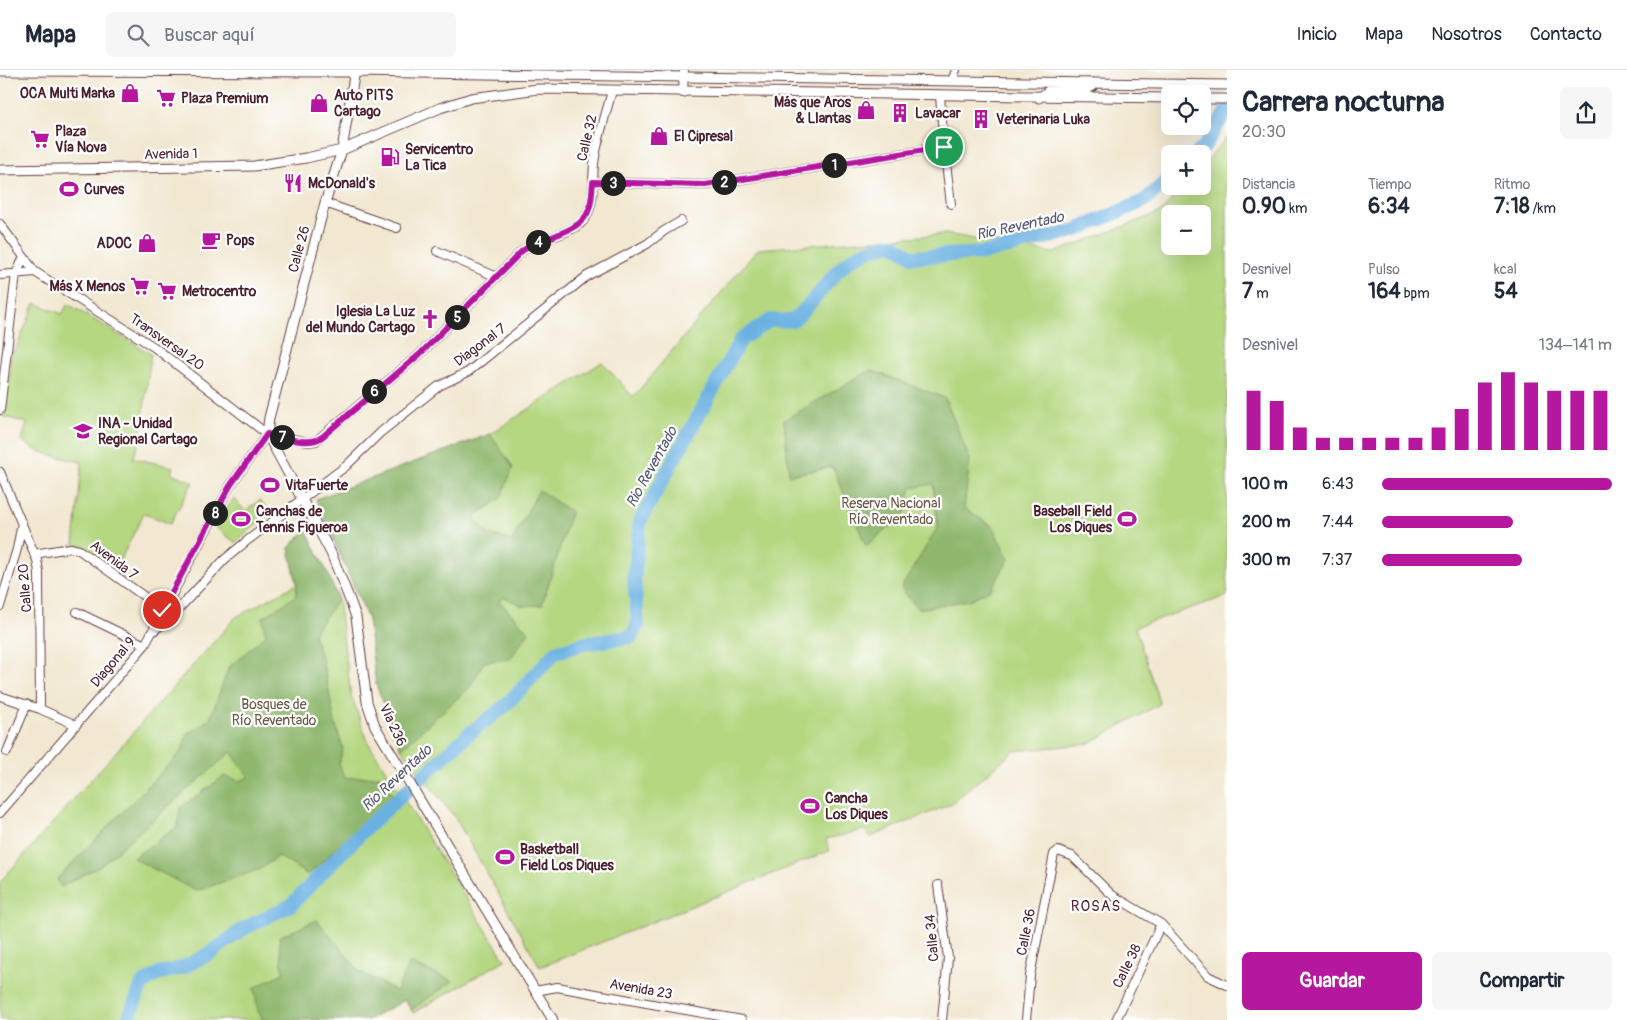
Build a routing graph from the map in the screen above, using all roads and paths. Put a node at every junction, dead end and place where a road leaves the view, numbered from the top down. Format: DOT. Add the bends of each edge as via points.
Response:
graph roads {
  1 [pos="52,70"];
  2 [pos="956,70"];
  3 [pos="0,71"];
  4 [pos="355,71"];
  5 [pos="340,72"];
  6 [pos="683,73"];
  7 [pos="698,77"];
  8 [pos="952,81"];
  9 [pos="1094,83"];
  10 [pos="1225,85"];
  11 [pos="612,90"];
  12 [pos="683,92"];
  13 [pos="697,93"];
  14 [pos="351,95"];
  15 [pos="940,96"];
  16 [pos="1039,98"];
  17 [pos="1161,98"];
  18 [pos="1211,98"];
  19 [pos="1225,99"];
  20 [pos="944,147"];
  21 [pos="342,150"];
  22 [pos="0,170"];
  23 [pos="593,182"];
  24 [pos="325,203"];
  25 [pos="951,204"];
  26 [pos="681,221"];
  27 [pos="0,224"];
  28 [pos="396,228"];
  29 [pos="437,251"];
  30 [pos="24,257"];
  31 [pos="35,272"];
  32 [pos="16,274"];
  33 [pos="0,275"];
  34 [pos="496,277"];
  35 [pos="0,410"];
  36 [pos="267,434"];
  37 [pos="0,472"];
  38 [pos="301,500"];
  39 [pos="22,522"];
  40 [pos="34,554"];
  41 [pos="0,606"];
  42 [pos="162,610"];
  43 [pos="77,612"];
  44 [pos="172,616"];
  45 [pos="152,633"];
  46 [pos="145,644"];
  47 [pos="0,696"];
  48 [pos="27,704"];
  49 [pos="40,709"];
  50 [pos="76,726"];
  51 [pos="8,752"];
  52 [pos="0,812"];
  53 [pos="938,884"];
  54 [pos="1161,924"];
  55 [pos="1227,985"];
  56 [pos="535,991"];
  57 [pos="553,1020"];
  58 [pos="742,1020"];
  59 [pos="942,1020"];
  60 [pos="1026,1020"];
  61 [pos="1116,1020"];
  1 -- 3 [label="main road"];
  1 -- 5 [label="main road"];
  2 -- 8 [label="street"];
  4 -- 5 [label="main road"];
  4 -- 6 [label="main road"];
  4 -- 14 [label="main road, Calle 26"];
  5 -- 14 [label="main road"];
  6 -- 7 [label="main road"];
  6 -- 12 [label="street"];
  7 -- 8 [label="main road"];
  7 -- 13 [label="main road" via="695,84"];
  8 -- 9 [label="main road"];
  9 -- 10 [label="main road"];
  9 -- 16 [label="main road" via="1087,89 1048,90"];
  11 -- 12 [label="main road, Avenida 1"];
  11 -- 21 [label="main road, Avenida 1" via="538,89 471,98"];
  11 -- 23 [label="street, Calle 32" via="595,156"];
  12 -- 13 [label="main road, Avenida 1"];
  13 -- 15 [label="main road, Avenida 1"];
  14 -- 21 [label="main road, Calle 26"];
  15 -- 16 [label="main road, Avenida 1"];
  15 -- 20 [label="street"];
  16 -- 17 [label="main road, Avenida 1"];
  18 -- 19 [label="main road"];
  20 -- 23 [label="street" via="705,185"];
  20 -- 25 [label="street"];
  21 -- 22 [label="main road, Avenida 1" via="254,166"];
  21 -- 24 [label="main road, Calle 26"];
  23 -- 34 [label="street, Calle 32" via="589,210 578,226 529,246"];
  24 -- 28 [label="street"];
  24 -- 36 [label="main road, Calle 26"];
  26 -- 38 [label="street, Diagonal 7" via="588,276 468,372 439,386"];
  27 -- 30 [label="street, Transversal 20"];
  29 -- 34 [label="street"];
  30 -- 31 [label="street, Transversal 20"];
  30 -- 32 [label="street"];
  31 -- 32 [label="street"];
  31 -- 36 [label="street, Transversal 20" via="154,346"];
  32 -- 33 [label="street"];
  32 -- 35 [label="street"];
  34 -- 36 [label="street" via="420,354 316,441"];
  36 -- 38 [label="main road, Transversal 20"];
  36 -- 42 [label="street, Diagonal 9" via="230,486"];
  37 -- 39 [label="street, Calle 20"];
  38 -- 44 [label="street, Diagonal 7" via="272,519 224,560"];
  38 -- 56 [label="main road, Vía 236" via="331,553 356,617 367,702 375,726"];
  39 -- 40 [label="street, Calle 20"];
  39 -- 41 [label="street"];
  40 -- 42 [label="street, Avenida 7" via="70,548 79,550"];
  40 -- 49 [label="street, Calle 20" via="40,584"];
  42 -- 44 [label="street, Avenida 7"];
  42 -- 45 [label="street, Diagonal 9"];
  43 -- 46 [label="street"];
  44 -- 45 [label="street, Diagonal 7"];
  45 -- 46 [label="street, Diagonal 9"];
  46 -- 50 [label="street, Diagonal 9"];
  47 -- 48 [label="street"];
  48 -- 49 [label="street"];
  48 -- 51 [label="street"];
  49 -- 50 [label="street"];
  50 -- 52 [label="street, Diagonal 9"];
  53 -- 59 [label="street, Calle 34" via="948,958"];
  54 -- 55 [label="street" via="1208,976"];
  54 -- 60 [label="street, Calle 36" via="1112,895 1072,856 1058,851 1054,854 1030,976"];
  54 -- 61 [label="street, Calle 38"];
  56 -- 57 [label="main road, Vía 236"];
  56 -- 58 [label="street, Avenida 23" via="557,987"];
}
